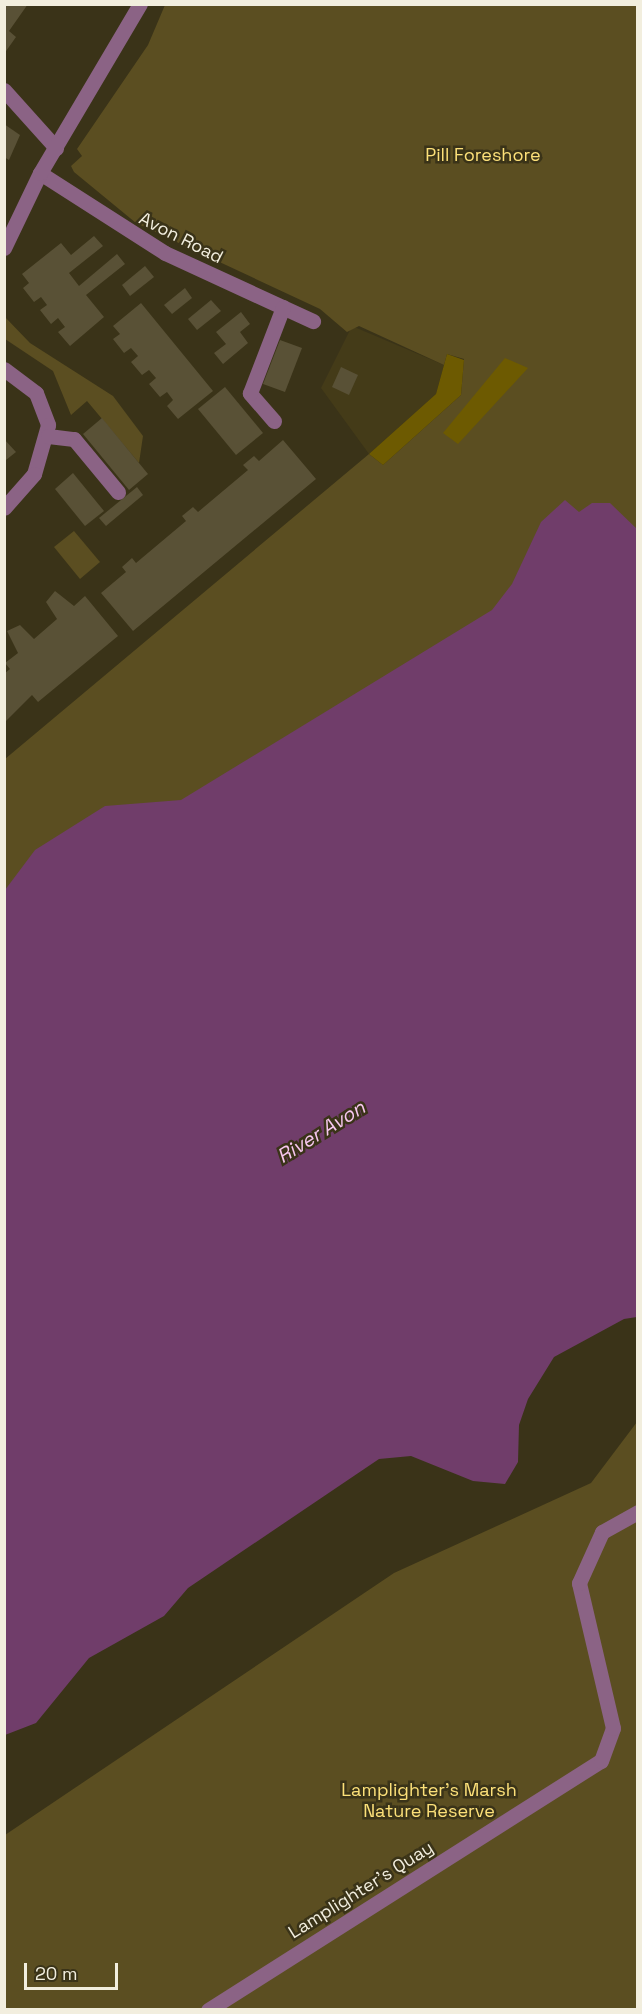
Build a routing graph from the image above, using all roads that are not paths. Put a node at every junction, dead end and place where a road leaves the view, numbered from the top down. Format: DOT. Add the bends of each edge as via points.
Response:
graph roads {
  1 [pos="140,4"];
  2 [pos="4,90"];
  3 [pos="57,148"];
  4 [pos="40,173"];
  5 [pos="4,248"];
  6 [pos="283,308"];
  7 [pos="313,321"];
  8 [pos="4,369"];
  9 [pos="274,421"];
  10 [pos="48,436"];
  11 [pos="118,492"];
  12 [pos="4,508"];
  13 [pos="638,1512"];
  14 [pos="208,2010"];
  1 -- 3 [label="street"];
  2 -- 3 [label="street"];
  3 -- 4 [label="street"];
  4 -- 5 [label="street"];
  4 -- 6 [label="street, Avon Road" via="145,242"];
  6 -- 7 [label="street, Avon Road"];
  6 -- 9 [label="street" via="250,393"];
  8 -- 10 [label="street" via="42,402"];
  10 -- 11 [label="street" via="74,439"];
  10 -- 12 [label="street" via="34,474"];
  13 -- 14 [label="street, Lamplighter's Quay" via="602,1532 579,1583 613,1728 601,1761"];
}
